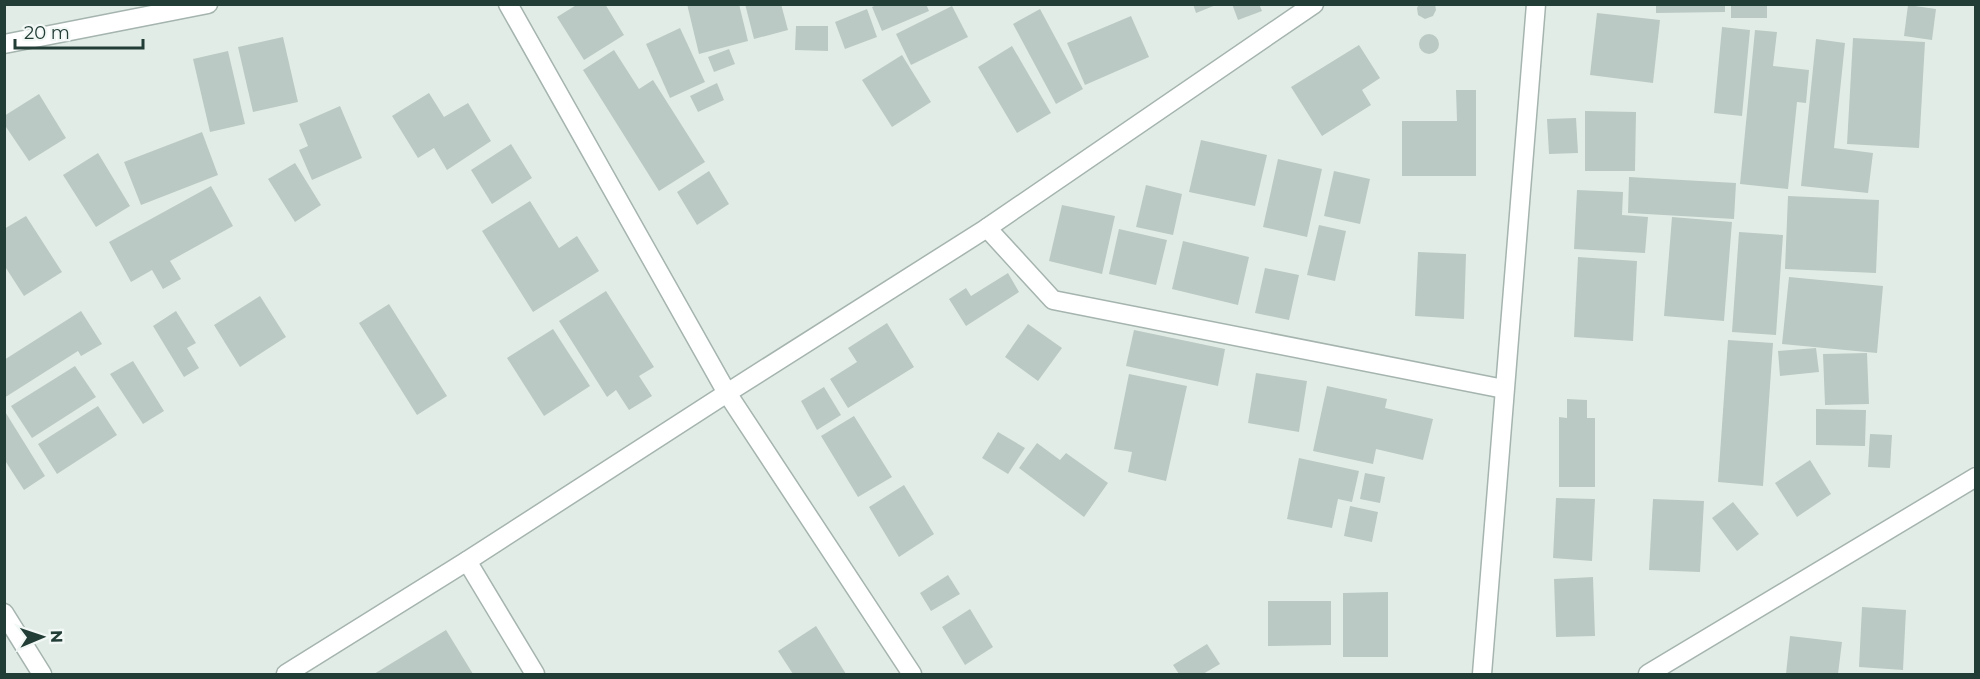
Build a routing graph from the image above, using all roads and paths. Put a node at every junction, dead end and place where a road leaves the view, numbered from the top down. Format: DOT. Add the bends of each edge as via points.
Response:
graph roads {
  1 [pos="208,4"];
  2 [pos="508,4"];
  3 [pos="1314,4"];
  4 [pos="1536,4"];
  5 [pos="4,44"];
  6 [pos="987,228"];
  7 [pos="1504,389"];
  8 [pos="727,393"];
  9 [pos="1976,477"];
  10 [pos="467,561"];
  11 [pos="4,613"];
  12 [pos="42,675"];
  13 [pos="286,675"];
  14 [pos="535,675"];
  15 [pos="912,675"];
  16 [pos="1482,675"];
  17 [pos="1648,675"];
  1 -- 5 [label="street"];
  2 -- 8 [label="street"];
  3 -- 6 [label="street"];
  4 -- 7 [label="street"];
  6 -- 7 [label="street" via="1053,300"];
  6 -- 8 [label="street"];
  7 -- 16 [label="street"];
  8 -- 10 [label="street"];
  8 -- 15 [label="street"];
  9 -- 17 [label="street"];
  10 -- 13 [label="street"];
  10 -- 14 [label="street"];
  11 -- 12 [label="street"];
}
